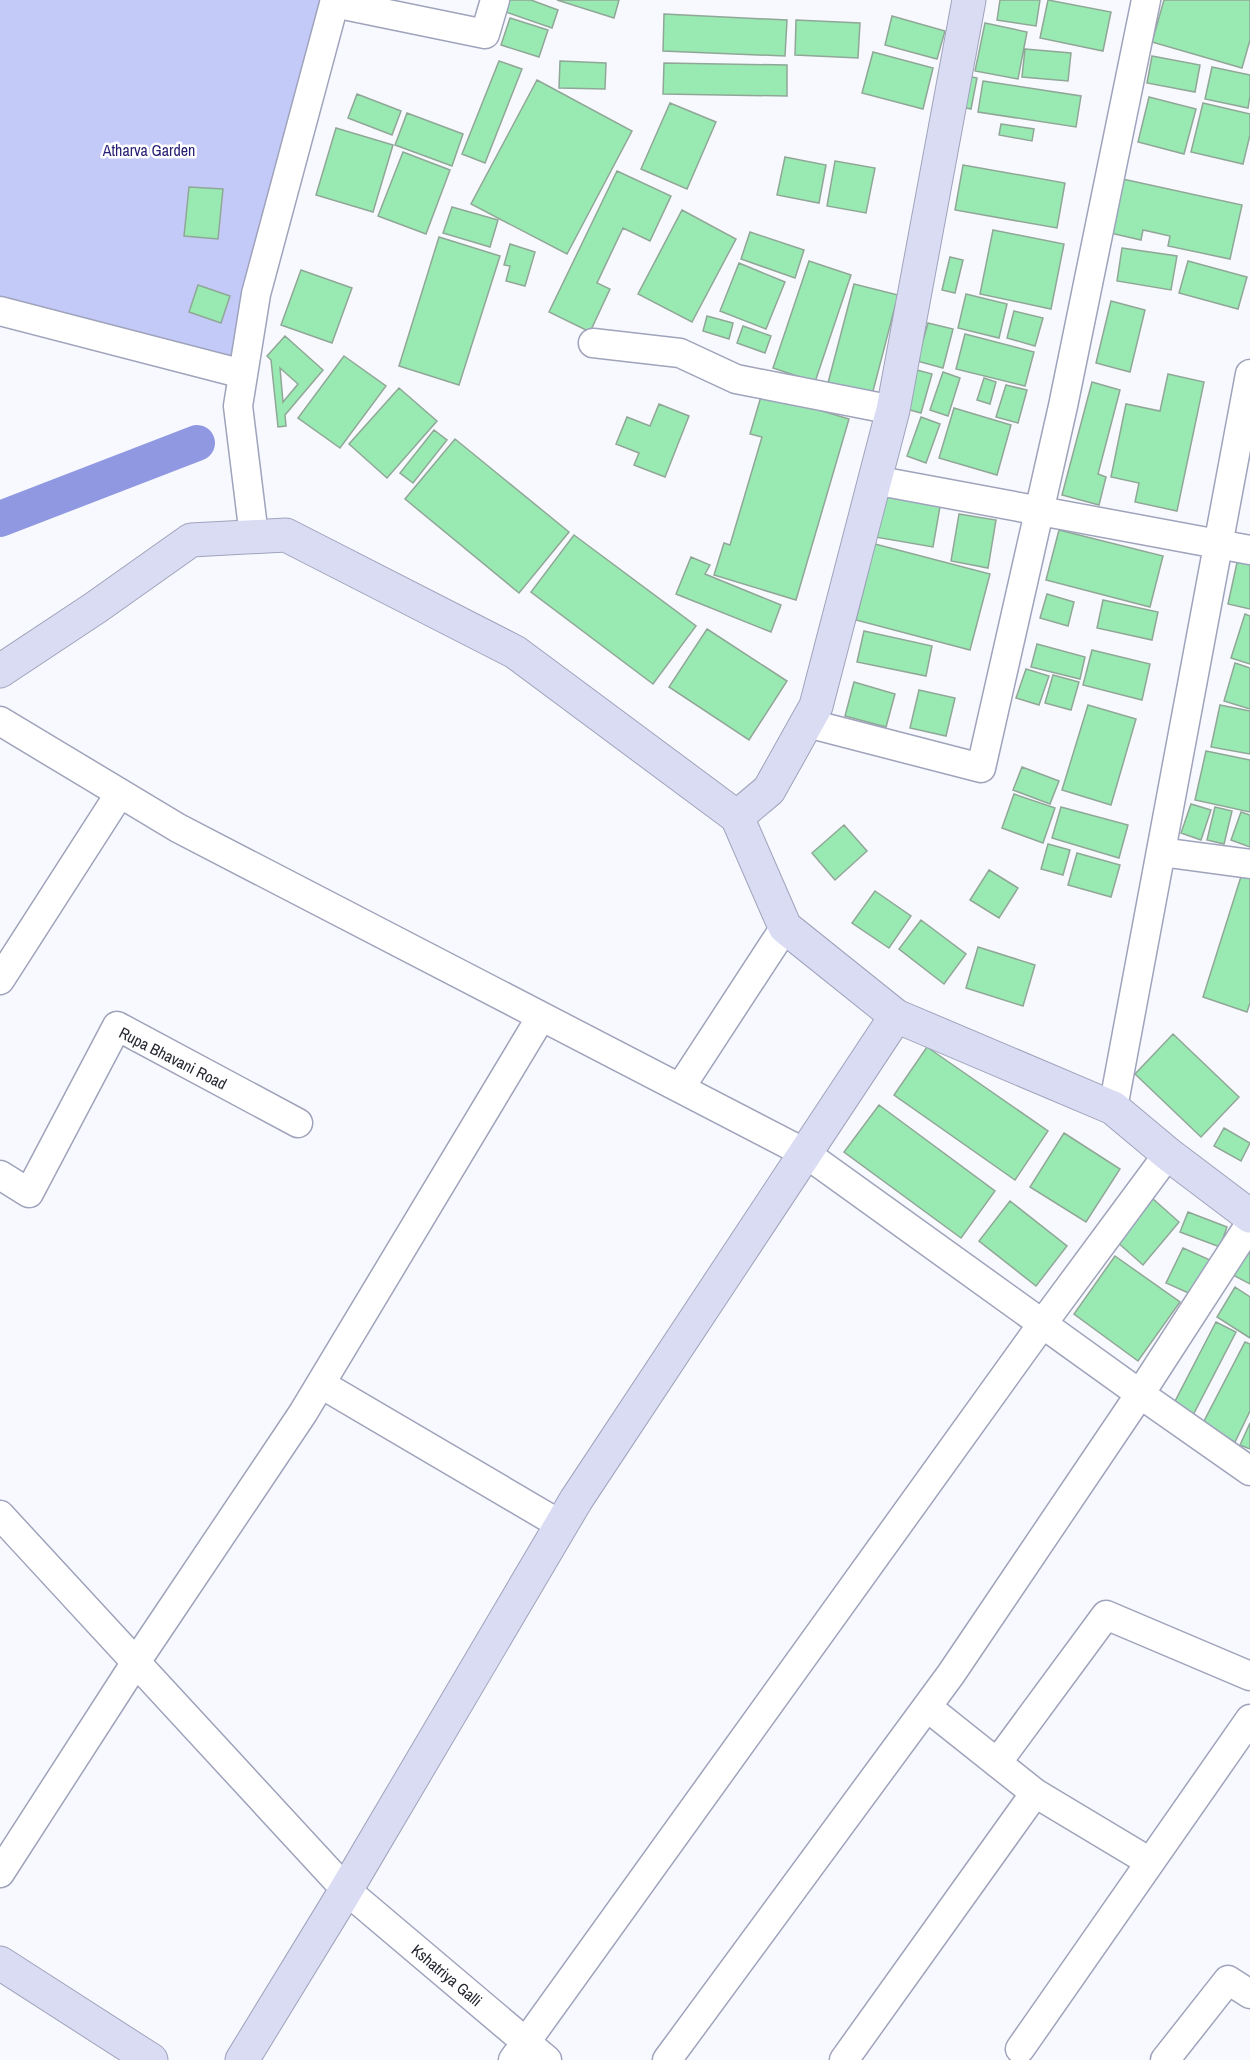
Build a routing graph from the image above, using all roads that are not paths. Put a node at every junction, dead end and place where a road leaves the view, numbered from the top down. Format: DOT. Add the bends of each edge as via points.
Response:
graph roads {
  1 [pos="495,0"];
  2 [pos="969,0"];
  3 [pos="1146,0"];
  4 [pos="335,2"];
  5 [pos="0,311"];
  6 [pos="593,343"];
  7 [pos="243,374"];
  8 [pos="1250,374"];
  9 [pos="893,410"];
  10 [pos="874,480"];
  11 [pos="1039,511"];
  12 [pos="254,536"];
  13 [pos="1218,544"];
  14 [pos="1250,550"];
  15 [pos="0,671"];
  16 [pos="0,720"];
  17 [pos="807,723"];
  18 [pos="120,793"];
  19 [pos="736,817"];
  20 [pos="1161,852"];
  21 [pos="1250,864"];
  22 [pos="785,927"];
  23 [pos="0,980"];
  24 [pos="896,1016"];
  25 [pos="541,1017"];
  26 [pos="680,1088"];
  27 [pos="1113,1108"];
  28 [pos="298,1123"];
  29 [pos="805,1153"];
  30 [pos="1167,1154"];
  31 [pos="0,1175"];
  32 [pos="1250,1216"];
  33 [pos="1250,1224"];
  34 [pos="1042,1323"];
  35 [pos="321,1384"];
  36 [pos="1140,1395"];
  37 [pos="1250,1471"];
  38 [pos="0,1515"];
  39 [pos="561,1525"];
  40 [pos="136,1662"];
  41 [pos="1250,1676"];
  42 [pos="927,1707"];
  43 [pos="1250,1719"];
  44 [pos="997,1763"];
  45 [pos="1035,1793"];
  46 [pos="1150,1862"];
  47 [pos="0,1873"];
  48 [pos="346,1890"];
  49 [pos="0,1963"];
  50 [pos="1250,1994"];
  51 [pos="1020,2049"];
  52 [pos="529,2054"];
  53 [pos="152,2060"];
  54 [pos="242,2060"];
  55 [pos="667,2060"];
  56 [pos="844,2060"];
  57 [pos="1165,2060"];
  1 -- 4 [label="street" via="485,34"];
  2 -- 9 [label="street"];
  3 -- 11 [label="street"];
  4 -- 7 [label="street" via="256,294"];
  5 -- 7 [label="street"];
  6 -- 9 [label="street" via="680,353 736,379"];
  7 -- 12 [label="street" via="238,406"];
  8 -- 13 [label="street"];
  9 -- 10 [label="street"];
  10 -- 11 [label="street"];
  10 -- 17 [label="street" via="816,706"];
  11 -- 13 [label="street"];
  11 -- 17 [label="street" via="981,768"];
  12 -- 15 [label="street" via="191,540"];
  12 -- 19 [label="street" via="286,535 515,652"];
  13 -- 14 [label="street"];
  13 -- 20 [label="street"];
  16 -- 18 [label="street"];
  17 -- 19 [label="street" via="769,790"];
  18 -- 23 [label="street"];
  18 -- 25 [label="street" via="178,828"];
  19 -- 22 [label="street"];
  20 -- 21 [label="street"];
  20 -- 27 [label="street"];
  22 -- 24 [label="street"];
  22 -- 26 [label="street"];
  24 -- 27 [label="street"];
  24 -- 29 [label="street"];
  25 -- 26 [label="street"];
  25 -- 35 [label="street"];
  26 -- 29 [label="street"];
  27 -- 30 [label="street"];
  28 -- 31 [label="street, Rupa Bhavani Road" via="117,1026 29,1193"];
  29 -- 34 [label="street"];
  29 -- 39 [label="street"];
  30 -- 32 [label="street"];
  30 -- 34 [label="street"];
  33 -- 36 [label="street"];
  34 -- 36 [label="street"];
  34 -- 52 [label="street"];
  35 -- 39 [label="street"];
  35 -- 40 [label="street"];
  36 -- 37 [label="street"];
  36 -- 42 [label="street"];
  38 -- 40 [label="street, Kshatriya Galli"];
  39 -- 48 [label="street"];
  40 -- 47 [label="street"];
  40 -- 48 [label="street, Kshatriya Galli"];
  41 -- 44 [label="street" via="1106,1615"];
  42 -- 44 [label="street"];
  42 -- 55 [label="street"];
  43 -- 46 [label="street"];
  44 -- 45 [label="street"];
  45 -- 46 [label="street"];
  45 -- 56 [label="street"];
  46 -- 51 [label="street"];
  48 -- 52 [label="street, Kshatriya Galli"];
  48 -- 54 [label="street"];
  49 -- 53 [label="street"];
  50 -- 57 [label="street" via="1228,1980"];
}
